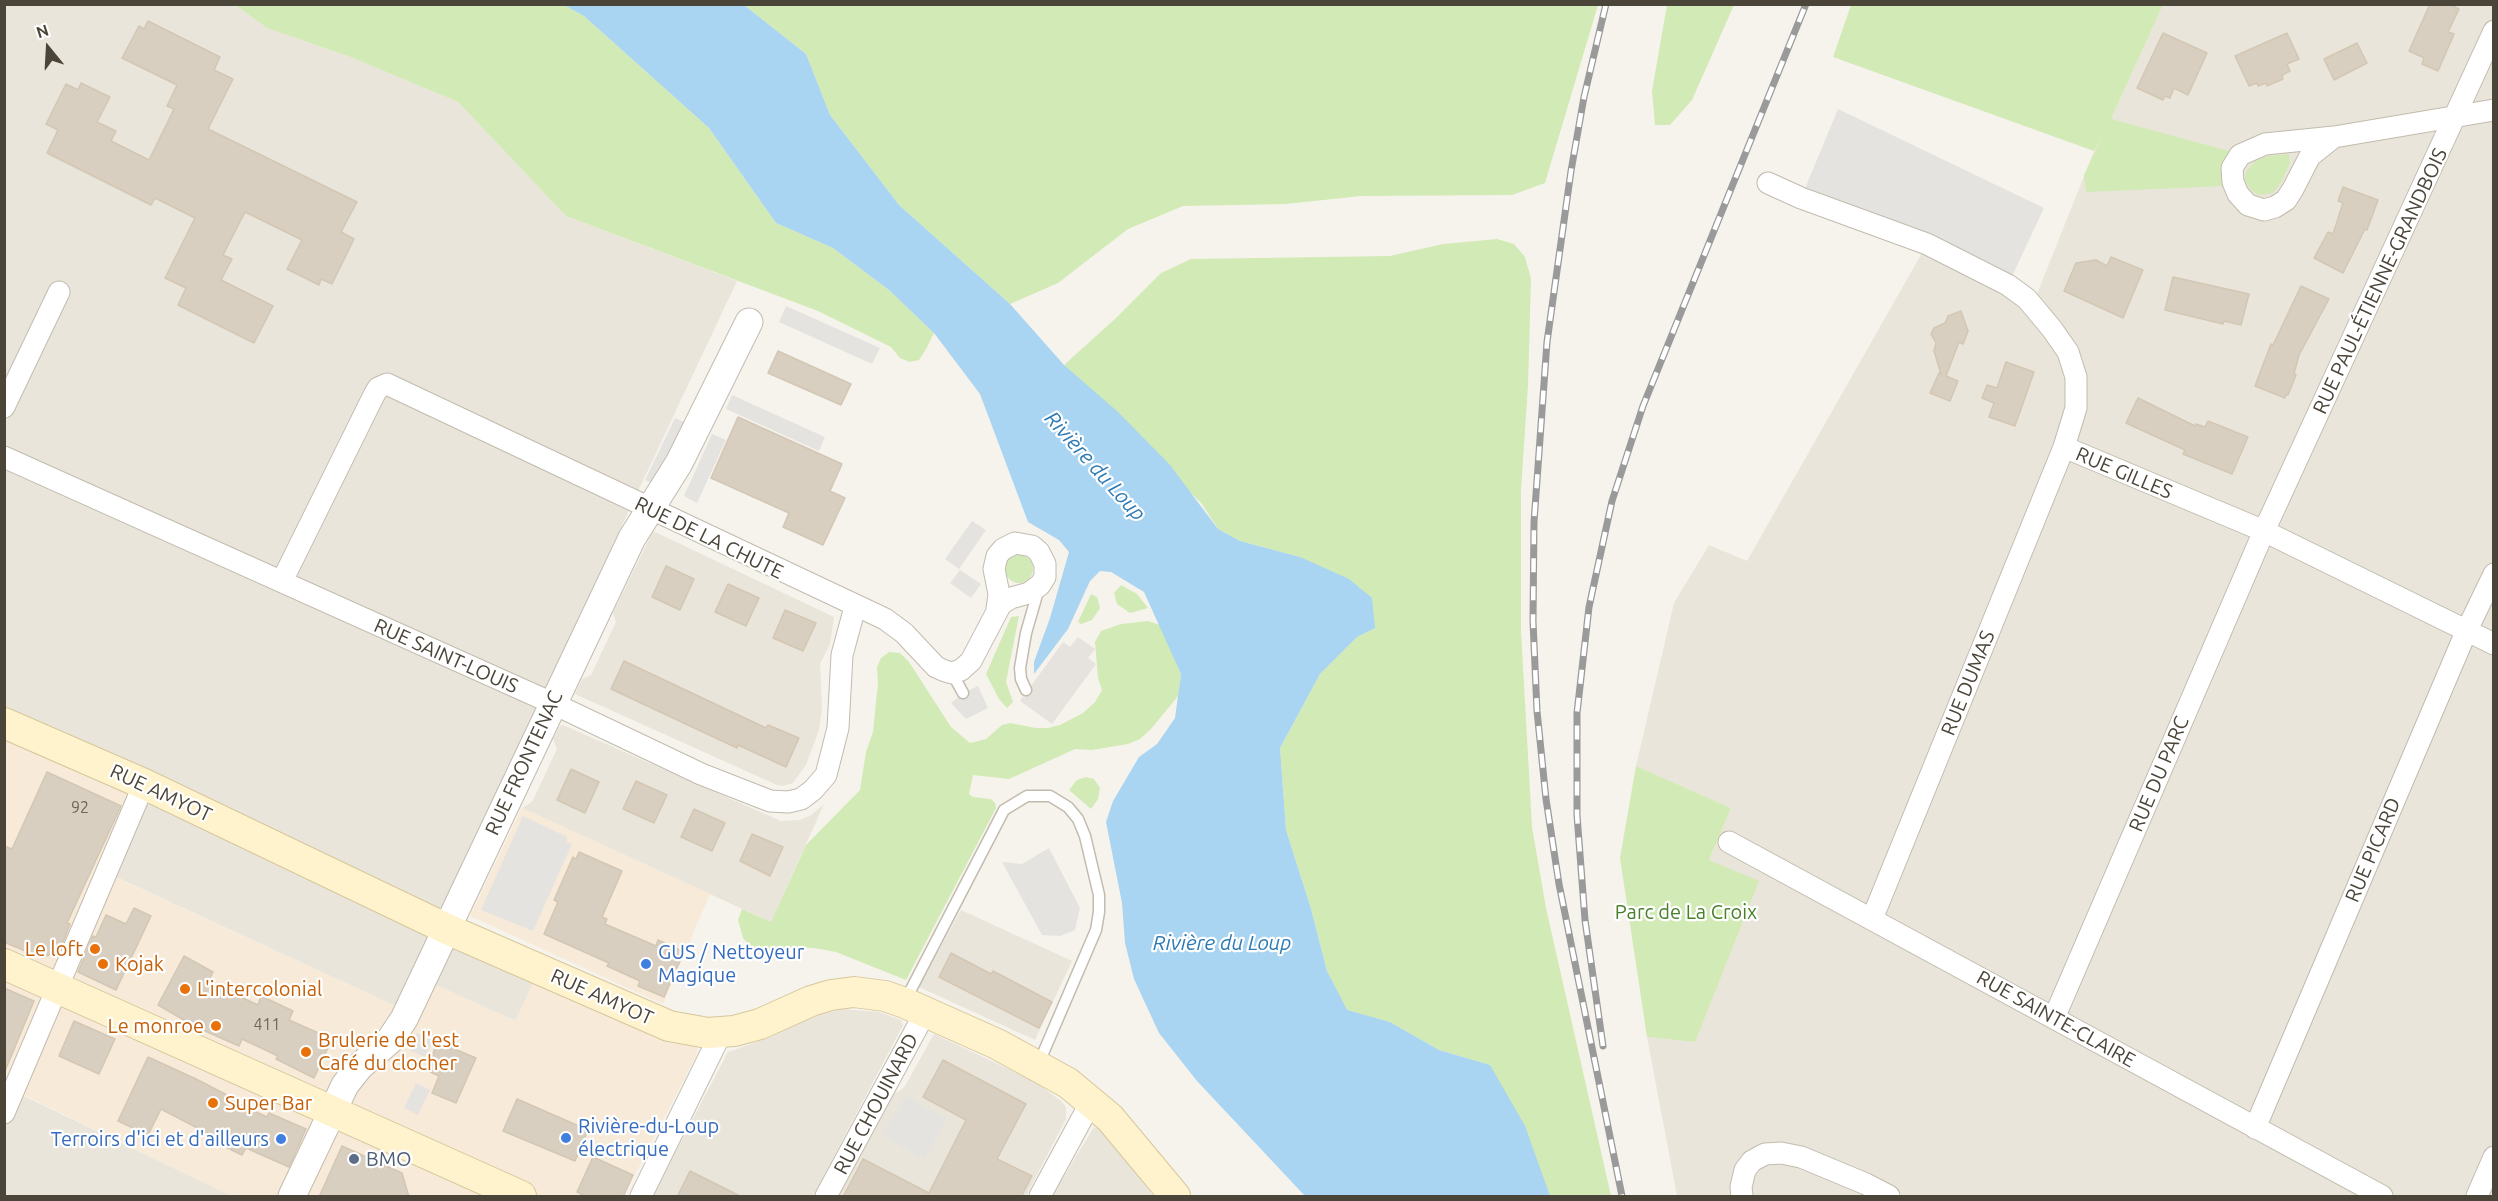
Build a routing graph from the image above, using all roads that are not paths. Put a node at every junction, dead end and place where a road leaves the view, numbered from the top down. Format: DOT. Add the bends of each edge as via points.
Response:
graph roads {
  1 [pos="2493,31"];
  2 [pos="2493,110"];
  3 [pos="2456,116"];
  4 [pos="2334,137"];
  5 [pos="1768,183"];
  6 [pos="59,292"];
  7 [pos="749,322"];
  8 [pos="4,407"];
  9 [pos="2064,447"];
  10 [pos="4,457"];
  11 [pos="651,510"];
  12 [pos="2264,531"];
  13 [pos="2493,574"];
  14 [pos="282,581"];
  15 [pos="1040,585"];
  16 [pos="855,607"];
  17 [pos="997,609"];
  18 [pos="2466,632"];
  19 [pos="2493,644"];
  20 [pos="952,673"];
  21 [pos="1026,690"];
  22 [pos="963,693"];
  23 [pos="552,703"];
  24 [pos="4,723"];
  25 [pos="144,784"];
  26 [pos="1729,842"];
  27 [pos="1872,919"];
  28 [pos="447,928"];
  29 [pos="4,964"];
  30 [pos="57,987"];
  31 [pos="916,1007"];
  32 [pos="2054,1018"];
  33 [pos="722,1033"];
  34 [pos="1038,1065"];
  35 [pos="1092,1100"];
  36 [pos="331,1111"];
  37 [pos="4,1113"];
  38 [pos="2255,1128"];
  39 [pos="2493,1157"];
  40 [pos="1168,1192"];
  41 [pos="292,1197"];
  42 [pos="521,1197"];
  43 [pos="640,1197"];
  44 [pos="826,1197"];
  45 [pos="1040,1197"];
  46 [pos="1742,1197"];
  47 [pos="1889,1197"];
  48 [pos="2382,1197"];
  49 [pos="2477,1197"];
  1 -- 3 [label="street, RUE PAUL-ÉTIENNE-GRANDBOIS"];
  2 -- 3 [label="street"];
  3 -- 4 [label="street"];
  3 -- 12 [label="street, RUE PAUL-ÉTIENNE-GRANDBOIS"];
  4 -- 4 [label="street" via="2250,149 2240,155 2232,168 2238,194 2248,206 2264,210 2275,207 2286,200 2310,156"];
  5 -- 9 [label="street, RUE GILLES" via="1927,244 2008,285 2027,299 2068,352 2076,377 2076,408"];
  6 -- 8 [label="street"];
  7 -- 11 [label="street, RUE FRONTENAC" via="679,463"];
  9 -- 12 [label="street, RUE GILLES"];
  9 -- 27 [label="street, RUE DUMAS"];
  10 -- 14 [label="street, RUE SAINT-LOUIS"];
  11 -- 14 [label="street, RUE DE LA CHUTE" via="393,386 382,385"];
  11 -- 16 [label="street, RUE DE LA CHUTE"];
  11 -- 23 [label="street, RUE FRONTENAC" via="632,538"];
  12 -- 18 [label="street, RUE GILLES"];
  12 -- 32 [label="street, RUE DU PARC"];
  13 -- 18 [label="street, RUE PICARD"];
  14 -- 23 [label="street, RUE SAINT-LOUIS"];
  15 -- 17 [label="street" via="1006,600"];
  15 -- 17 [label="street" via="1046,568 1040,552 1024,543 1007,546 994,564"];
  15 -- 21 [label="lane" via="1020,668"];
  16 -- 20 [label="street, RUE DE LA CHUTE" via="885,620 904,633 936,667"];
  16 -- 23 [label="street, RUE SAINT-LOUIS" via="842,656 838,728 826,775 801,799 788,802 754,797"];
  17 -- 20 [label="street" via="971,662"];
  18 -- 19 [label="street, RUE GILLES"];
  18 -- 38 [label="street, RUE PICARD"];
  20 -- 22 [label="lane"];
  23 -- 28 [label="street, RUE FRONTENAC"];
  24 -- 25 [label="main road, RUE AMYOT"];
  25 -- 28 [label="main road, RUE AMYOT"];
  25 -- 30 [label="street"];
  26 -- 27 [label="street, RUE SAINTE-CLAIRE"];
  27 -- 32 [label="street, RUE SAINTE-CLAIRE"];
  28 -- 33 [label="main road, RUE AMYOT" via="669,1026"];
  28 -- 36 [label="street, RUE FRONTENAC" via="398,1029 352,1075"];
  29 -- 30 [label="main road"];
  30 -- 36 [label="main road"];
  30 -- 37 [label="street"];
  31 -- 33 [label="main road, RUE AMYOT" via="885,996 854,992 831,995 760,1024"];
  31 -- 34 [label="main road, RUE AMYOT"];
  31 -- 34 [label="lane" via="1004,810 1027,796 1050,796 1068,807 1082,827 1099,895 1099,912 1096,930"];
  31 -- 44 [label="street, RUE CHOUINARD"];
  32 -- 38 [label="street, RUE SAINTE-CLAIRE"];
  33 -- 43 [label="street"];
  34 -- 35 [label="main road, RUE AMYOT"];
  35 -- 40 [label="main road, RUE AMYOT" via="1116,1124"];
  35 -- 45 [label="street"];
  36 -- 41 [label="street, RUE FRONTENAC"];
  36 -- 42 [label="main road"];
  38 -- 48 [label="street, RUE SAINTE-CLAIRE"];
  39 -- 49 [label="street"];
  46 -- 47 [label="street" via="1745,1170 1752,1161 1781,1153 1801,1157"];
}
